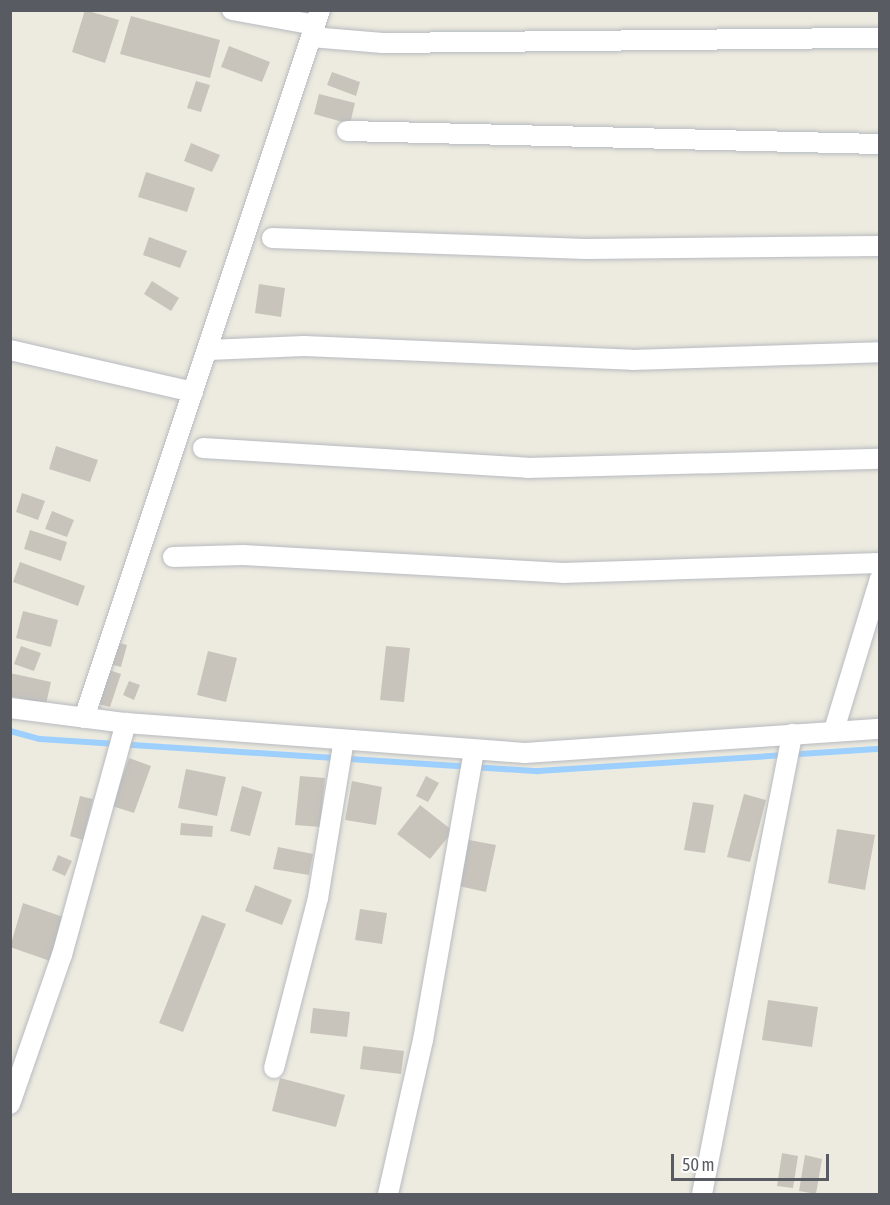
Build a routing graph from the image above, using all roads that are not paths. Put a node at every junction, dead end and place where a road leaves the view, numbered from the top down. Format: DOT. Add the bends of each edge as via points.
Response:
graph roads {
  1 [pos="232,10"];
  2 [pos="315,24"];
  3 [pos="879,38"];
  4 [pos="347,131"];
  5 [pos="879,144"];
  6 [pos="272,238"];
  7 [pos="879,246"];
  8 [pos="10,350"];
  9 [pos="208,350"];
  10 [pos="879,352"];
  11 [pos="194,392"];
  12 [pos="203,448"];
  13 [pos="879,459"];
  14 [pos="173,557"];
  15 [pos="879,563"];
  16 [pos="879,579"];
  17 [pos="10,708"];
  18 [pos="84,718"];
  19 [pos="126,723"];
  20 [pos="879,729"];
  21 [pos="834,730"];
  22 [pos="792,734"];
  23 [pos="344,740"];
  24 [pos="474,750"];
  25 [pos="274,1068"];
  26 [pos="10,1104"];
  27 [pos="388,1194"];
  28 [pos="702,1194"];
  1 -- 2 [label="street"];
  2 -- 3 [label="street" via="382,43 688,36"];
  2 -- 9 [label="street"];
  4 -- 5 [label="street"];
  6 -- 7 [label="street" via="586,249"];
  8 -- 11 [label="street"];
  9 -- 10 [label="street" via="304,346 632,360"];
  9 -- 11 [label="street"];
  11 -- 18 [label="street"];
  12 -- 13 [label="street" via="527,468"];
  14 -- 15 [label="street" via="243,555 562,573"];
  16 -- 21 [label="street"];
  17 -- 18 [label="street"];
  18 -- 19 [label="street"];
  19 -- 23 [label="street"];
  19 -- 26 [label="street" via="62,955"];
  20 -- 21 [label="street"];
  21 -- 22 [label="street"];
  22 -- 24 [label="street" via="636,750"];
  22 -- 28 [label="street"];
  23 -- 24 [label="street"];
  23 -- 25 [label="street" via="318,898"];
  24 -- 27 [label="street" via="423,1040"];
}
